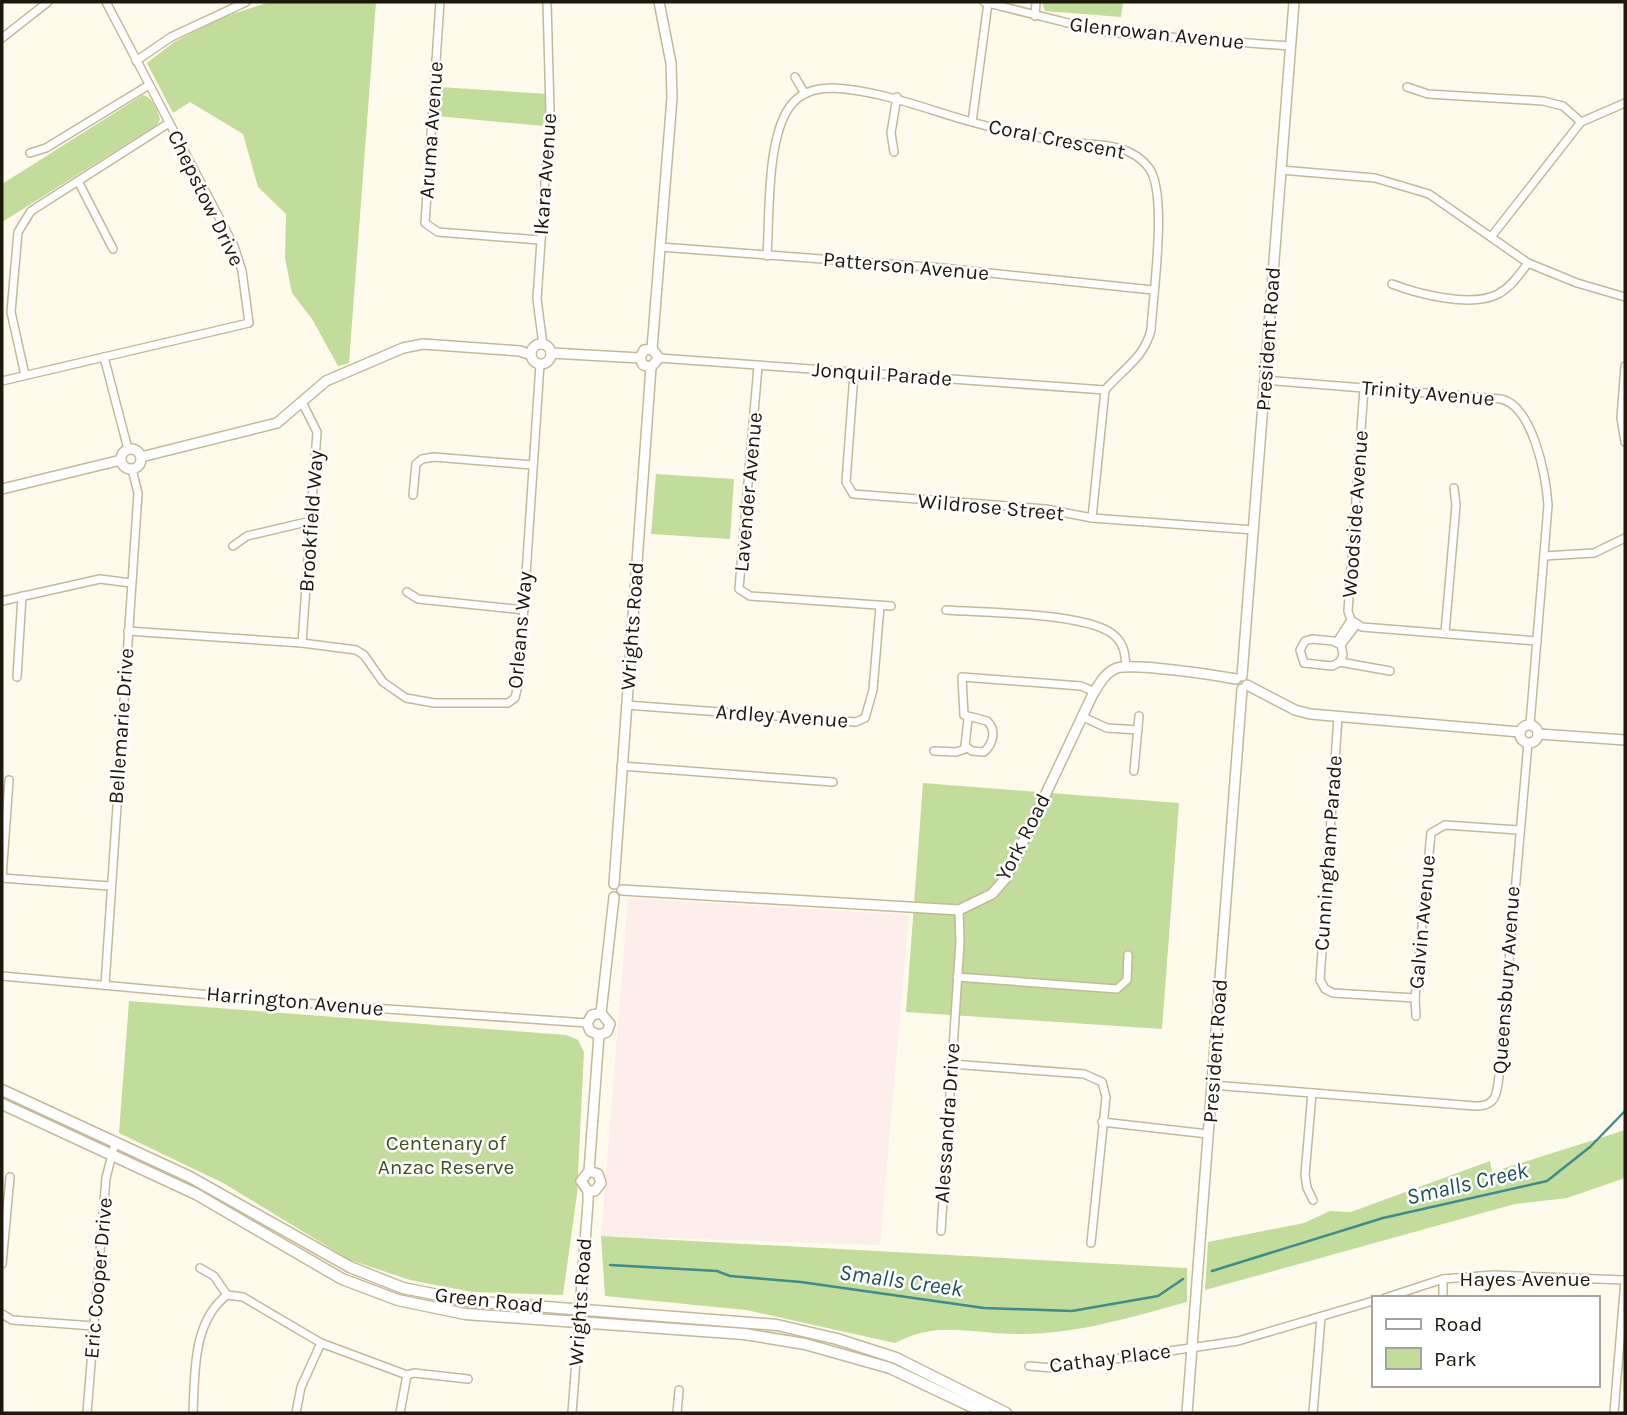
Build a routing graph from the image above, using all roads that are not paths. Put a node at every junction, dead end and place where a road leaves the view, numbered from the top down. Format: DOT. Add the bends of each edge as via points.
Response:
graph roads {
  1 [pos="48,2"];
  2 [pos="106,2"];
  3 [pos="246,2"];
  4 [pos="440,2"];
  5 [pos="547,2"];
  6 [pos="659,2"];
  7 [pos="986,2"];
  8 [pos="1036,2"];
  9 [pos="1294,2"];
  10 [pos="1035,16"];
  11 [pos="2,38"];
  12 [pos="1290,46"];
  13 [pos="136,61"];
  14 [pos="795,77"];
  15 [pos="149,85"];
  16 [pos="1407,86"];
  17 [pos="805,94"];
  18 [pos="897,97"];
  19 [pos="1625,103"];
  20 [pos="972,122"];
  21 [pos="1581,122"];
  22 [pos="169,123"];
  23 [pos="894,152"];
  24 [pos="30,153"];
  25 [pos="1281,170"];
  26 [pos="78,181"];
  27 [pos="1491,237"];
  28 [pos="540,240"];
  29 [pos="660,247"];
  30 [pos="113,249"];
  31 [pos="767,256"];
  32 [pos="1528,263"];
  33 [pos="1392,284"];
  34 [pos="1153,290"];
  35 [pos="1625,297"];
  36 [pos="543,345"];
  37 [pos="652,349"];
  38 [pos="551,354"];
  39 [pos="531,355"];
  40 [pos="104,357"];
  41 [pos="640,358"];
  42 [pos="659,358"];
  43 [pos="540,364"];
  44 [pos="758,366"];
  45 [pos="1625,366"];
  46 [pos="651,368"];
  47 [pos="854,373"];
  48 [pos="25,375"];
  49 [pos="1264,380"];
  50 [pos="2,382"];
  51 [pos="1364,388"];
  52 [pos="1105,390"];
  53 [pos="302,402"];
  54 [pos="1623,418"];
  55 [pos="1625,442"];
  56 [pos="128,449"];
  57 [pos="141,457"];
  58 [pos="121,460"];
  59 [pos="531,465"];
  60 [pos="132,469"];
  61 [pos="1454,488"];
  62 [pos="2,489"];
  63 [pos="413,495"];
  64 [pos="1092,517"];
  65 [pos="311,521"];
  66 [pos="1254,530"];
  67 [pos="1625,538"];
  68 [pos="233,545"];
  69 [pos="1544,556"];
  70 [pos="131,583"];
  71 [pos="407,592"];
  72 [pos="22,596"];
  73 [pos="2,601"];
  74 [pos="880,606"];
  75 [pos="891,606"];
  76 [pos="524,610"];
  77 [pos="946,610"];
  78 [pos="1354,622"];
  79 [pos="128,631"];
  80 [pos="1445,633"];
  81 [pos="1537,641"];
  82 [pos="302,643"];
  83 [pos="1339,644"];
  84 [pos="1340,662"];
  85 [pos="1126,667"];
  86 [pos="1390,671"];
  87 [pos="17,677"];
  88 [pos="1239,678"];
  89 [pos="1245,687"];
  90 [pos="1095,692"];
  91 [pos="626,705"];
  92 [pos="1139,716"];
  93 [pos="1083,717"];
  94 [pos="1338,717"];
  95 [pos="968,719"];
  96 [pos="1530,724"];
  97 [pos="1138,730"];
  98 [pos="1520,732"];
  99 [pos="1539,734"];
  100 [pos="1625,740"];
  101 [pos="1528,743"];
  102 [pos="968,748"];
  103 [pos="933,751"];
  104 [pos="621,766"];
  105 [pos="1134,771"];
  106 [pos="9,780"];
  107 [pos="833,782"];
  108 [pos="1518,830"];
  109 [pos="2,878"];
  110 [pos="109,886"];
  111 [pos="617,890"];
  112 [pos="958,910"];
  113 [pos="1128,955"];
  114 [pos="2,976"];
  115 [pos="957,977"];
  116 [pos="105,985"];
  117 [pos="1415,998"];
  118 [pos="601,1013"];
  119 [pos="1416,1016"];
  120 [pos="587,1023"];
  121 [pos="600,1035"];
  122 [pos="951,1064"];
  123 [pos="1212,1084"];
  124 [pos="2,1090"];
  125 [pos="1312,1093"];
  126 [pos="2,1104"];
  127 [pos="1102,1122"];
  128 [pos="1208,1134"];
  129 [pos="115,1143"];
  130 [pos="111,1154"];
  131 [pos="589,1171"];
  132 [pos="10,1177"];
  133 [pos="588,1191"];
  134 [pos="1313,1200"];
  135 [pos="940,1231"];
  136 [pos="1091,1243"];
  137 [pos="2,1264"];
  138 [pos="200,1268"];
  139 [pos="1443,1279"];
  140 [pos="1625,1280"];
  141 [pos="227,1295"];
  142 [pos="1391,1296"];
  143 [pos="1443,1296"];
  144 [pos="1372,1301"];
  145 [pos="579,1309"];
  146 [pos="2,1314"];
  147 [pos="1321,1318"];
  148 [pos="579,1322"];
  149 [pos="94,1326"];
  150 [pos="321,1343"];
  151 [pos="1191,1348"];
  152 [pos="1030,1366"];
  153 [pos="407,1375"];
  154 [pos="468,1379"];
  155 [pos="679,1390"];
  156 [pos="87,1413"];
  157 [pos="192,1413"];
  158 [pos="296,1413"];
  159 [pos="400,1413"];
  160 [pos="572,1413"];
  161 [pos="677,1413"];
  162 [pos="985,1413"];
  163 [pos="1006,1413"];
  164 [pos="1187,1413"];
  165 [pos="1313,1413"];
  166 [pos="1614,1413"];
  1 -- 11 [label="street"];
  2 -- 13 [label="street, Chepstow Drive"];
  3 -- 13 [label="street" via="171,37"];
  4 -- 28 [label="street, Aruma Avenue" via="425,223 438,232"];
  5 -- 28 [label="street, Ikara Avenue" via="550,111"];
  6 -- 29 [label="street" via="672,75"];
  7 -- 10 [label="street, Glenrowan Avenue"];
  7 -- 20 [label="street"];
  8 -- 10 [label="street"];
  9 -- 12 [label="street, President Road"];
  10 -- 12 [label="street, Glenrowan Avenue" via="1116,33"];
  12 -- 25 [label="street, President Road"];
  13 -- 15 [label="street, Chepstow Drive"];
  14 -- 17 [label="street"];
  15 -- 22 [label="street, Chepstow Drive"];
  15 -- 24 [label="street" via="46,148"];
  16 -- 21 [label="street" via="1428,94 1543,101 1563,106"];
  17 -- 18 [label="street, Coral Crescent" via="832,88"];
  17 -- 31 [label="street" via="787,109 778,126"];
  18 -- 20 [label="street, Coral Crescent"];
  18 -- 23 [label="street" via="891,133"];
  19 -- 21 [label="street"];
  20 -- 34 [label="street, Coral Crescent" via="1057,141 1121,148 1139,157 1150,169 1159,194"];
  21 -- 27 [label="street"];
  22 -- 26 [label="street"];
  22 -- 40 [label="street, Chepstow Drive" via="234,247 243,271 249,323"];
  25 -- 27 [label="street" via="1400,184 1429,194"];
  25 -- 49 [label="street, President Road"];
  26 -- 30 [label="street"];
  26 -- 48 [label="street" via="31,211 18,232 11,312"];
  27 -- 32 [label="street"];
  28 -- 36 [label="street, Ikara Avenue" via="537,299"];
  29 -- 31 [label="street, Patterson Avenue"];
  29 -- 37 [label="street"];
  31 -- 34 [label="street, Patterson Avenue"];
  32 -- 33 [label="street" via="1511,285 1490,298 1418,294"];
  32 -- 35 [label="street"];
  34 -- 52 [label="street, Coral Crescent" via="1146,348"];
  36 -- 38 [label="street"];
  36 -- 39 [label="street" via="535,347"];
  37 -- 41 [label="street" via="644,350"];
  37 -- 42 [label="street"];
  38 -- 41 [label="street"];
  38 -- 43 [label="street"];
  39 -- 43 [label="street"];
  39 -- 53 [label="street" via="423,344 402,348 326,381"];
  40 -- 48 [label="street, Chepstow Drive"];
  40 -- 56 [label="street"];
  41 -- 46 [label="street"];
  42 -- 44 [label="street, Jonquil Parade"];
  42 -- 46 [label="street"];
  43 -- 59 [label="street, Orleans Way"];
  44 -- 47 [label="street, Jonquil Parade"];
  44 -- 74 [label="street, Lavender Avenue" via="739,589 750,597"];
  45 -- 54 [label="street"];
  46 -- 91 [label="street, Wrights Road"];
  47 -- 52 [label="street, Jonquil Parade"];
  47 -- 64 [label="street, Wildrose Street" via="846,481 853,494 1046,509"];
  48 -- 50 [label="street, Chepstow Drive"];
  49 -- 51 [label="street, Trinity Avenue"];
  49 -- 66 [label="street, President Road"];
  51 -- 69 [label="street, Trinity Avenue" via="1501,399 1520,409 1528,422 1547,494"];
  51 -- 78 [label="street, Woodside Avenue" via="1348,611"];
  52 -- 64 [label="street"];
  53 -- 57 [label="street" via="264,429"];
  53 -- 65 [label="street, Brookfield Way" via="317,432"];
  54 -- 55 [label="street"];
  56 -- 57 [label="street"];
  56 -- 58 [label="street"];
  57 -- 60 [label="street"];
  58 -- 60 [label="street"];
  58 -- 62 [label="street"];
  59 -- 63 [label="street" via="422,459 416,464"];
  59 -- 76 [label="street, Orleans Way"];
  60 -- 70 [label="street, Bellemarie Drive" via="138,493"];
  61 -- 80 [label="street"];
  64 -- 66 [label="street, Wildrose Street"];
  65 -- 68 [label="street" via="247,536"];
  65 -- 82 [label="street, Brookfield Way"];
  66 -- 88 [label="street, President Road"];
  67 -- 69 [label="street" via="1594,553"];
  69 -- 81 [label="street, Trinity Avenue"];
  70 -- 72 [label="street" via="100,579"];
  70 -- 79 [label="street, Bellemarie Drive"];
  71 -- 76 [label="street" via="418,599"];
  72 -- 73 [label="street"];
  72 -- 87 [label="street"];
  74 -- 75 [label="street, Lavender Avenue"];
  74 -- 91 [label="street, Ardley Avenue" via="872,702 866,718 856,722"];
  76 -- 82 [label="street, Orleans Way" via="519,680 514,698 508,702 434,703 406,698 383,682 356,650"];
  77 -- 85 [label="street" via="1092,623 1117,638"];
  78 -- 80 [label="street, Woodside Avenue"];
  78 -- 83 [label="street"];
  79 -- 82 [label="street, Orleans Way"];
  79 -- 110 [label="street, Bellemarie Drive"];
  80 -- 81 [label="street, Woodside Avenue"];
  81 -- 96 [label="street, Trinity Avenue"];
  83 -- 84 [label="street"];
  83 -- 84 [label="street" via="1305,641 1300,656 1308,664"];
  84 -- 86 [label="street"];
  85 -- 88 [label="street"];
  85 -- 90 [label="street, York Road" via="1107,674"];
  88 -- 89 [label="street" via="1236,685"];
  89 -- 94 [label="street" via="1295,710"];
  89 -- 123 [label="street, President Road"];
  90 -- 93 [label="street, York Road"];
  90 -- 95 [label="street" via="1081,686 962,677 961,709"];
  91 -- 104 [label="street, Wrights Road"];
  92 -- 97 [label="street"];
  93 -- 97 [label="street" via="1107,728"];
  93 -- 112 [label="street, York Road" via="1006,877 992,894"];
  94 -- 98 [label="street"];
  94 -- 117 [label="street, Cunningham Parade" via="1320,990"];
  95 -- 102 [label="street" via="964,743"];
  95 -- 102 [label="street" via="987,721 993,731 984,752"];
  96 -- 98 [label="street"];
  96 -- 99 [label="street"];
  97 -- 105 [label="street"];
  98 -- 101 [label="street"];
  99 -- 100 [label="street"];
  99 -- 101 [label="street"];
  101 -- 108 [label="street, Queensbury Avenue"];
  102 -- 103 [label="street"];
  104 -- 107 [label="street"];
  104 -- 111 [label="street, Wrights Road"];
  106 -- 109 [label="street"];
  108 -- 117 [label="street, Galvin Avenue" via="1432,826"];
  108 -- 125 [label="street, Queensbury Avenue" via="1499,1076 1493,1101 1475,1106"];
  109 -- 110 [label="street"];
  110 -- 116 [label="street, Bellemarie Drive"];
  111 -- 112 [label="street, York Road"];
  111 -- 118 [label="street, Wrights Road"];
  112 -- 115 [label="street, Alessandra Drive"];
  113 -- 115 [label="street" via="1125,984 1117,989"];
  114 -- 116 [label="street, Harrington Avenue"];
  115 -- 122 [label="street, Alessandra Drive"];
  116 -- 120 [label="street, Harrington Avenue"];
  117 -- 119 [label="street, Galvin Avenue"];
  118 -- 120 [label="street" via="592,1015"];
  118 -- 121 [label="street" via="608,1018 609,1027"];
  120 -- 121 [label="street" via="590,1031"];
  121 -- 131 [label="street, Wrights Road"];
  122 -- 127 [label="street" via="1084,1074 1102,1082"];
  122 -- 135 [label="street, Alessandra Drive"];
  123 -- 125 [label="street, Queensbury Avenue"];
  123 -- 128 [label="street, President Road"];
  124 -- 129 [label="main road, Green Road"];
  125 -- 134 [label="street" via="1305,1175"];
  126 -- 130 [label="main road, Green Road"];
  127 -- 128 [label="street"];
  127 -- 136 [label="street"];
  128 -- 151 [label="street, President Road"];
  129 -- 130 [label="street, Eric Cooper Drive"];
  129 -- 145 [label="main road, Green Road" via="191,1177 350,1267 391,1284 468,1301"];
  130 -- 148 [label="main road, Green Road" via="206,1200 371,1291 452,1312"];
  130 -- 149 [label="street, Eric Cooper Drive"];
  131 -- 133 [label="street, Wrights Road" via="581,1181"];
  131 -- 133 [label="street, Wrights Road" via="598,1174 601,1183"];
  132 -- 137 [label="street"];
  133 -- 145 [label="street, Wrights Road"];
  138 -- 141 [label="street" via="214,1276"];
  139 -- 140 [label="street, Hayes Avenue" via="1493,1275"];
  139 -- 142 [label="street, Hayes Avenue"];
  139 -- 143 [label="street"];
  140 -- 166 [label="street"];
  141 -- 150 [label="street" via="243,1297"];
  141 -- 157 [label="street" via="200,1337"];
  144 -- 147 [label="street"];
  145 -- 148 [label="street, Wrights Road"];
  145 -- 163 [label="main road, Green Road" via="737,1320 807,1332 896,1358"];
  146 -- 149 [label="street" via="12,1320"];
  147 -- 151 [label="street" via="1238,1342"];
  147 -- 165 [label="street"];
  148 -- 160 [label="street, Wrights Road"];
  148 -- 162 [label="main road, Green Road" via="805,1343 890,1368"];
  149 -- 156 [label="street, Eric Cooper Drive"];
  150 -- 153 [label="street"];
  150 -- 158 [label="street" via="301,1387"];
  151 -- 152 [label="street, Cathay Place" via="1053,1368"];
  151 -- 164 [label="street, President Road"];
  153 -- 154 [label="street"];
  153 -- 159 [label="street"];
  155 -- 161 [label="street"];
}
